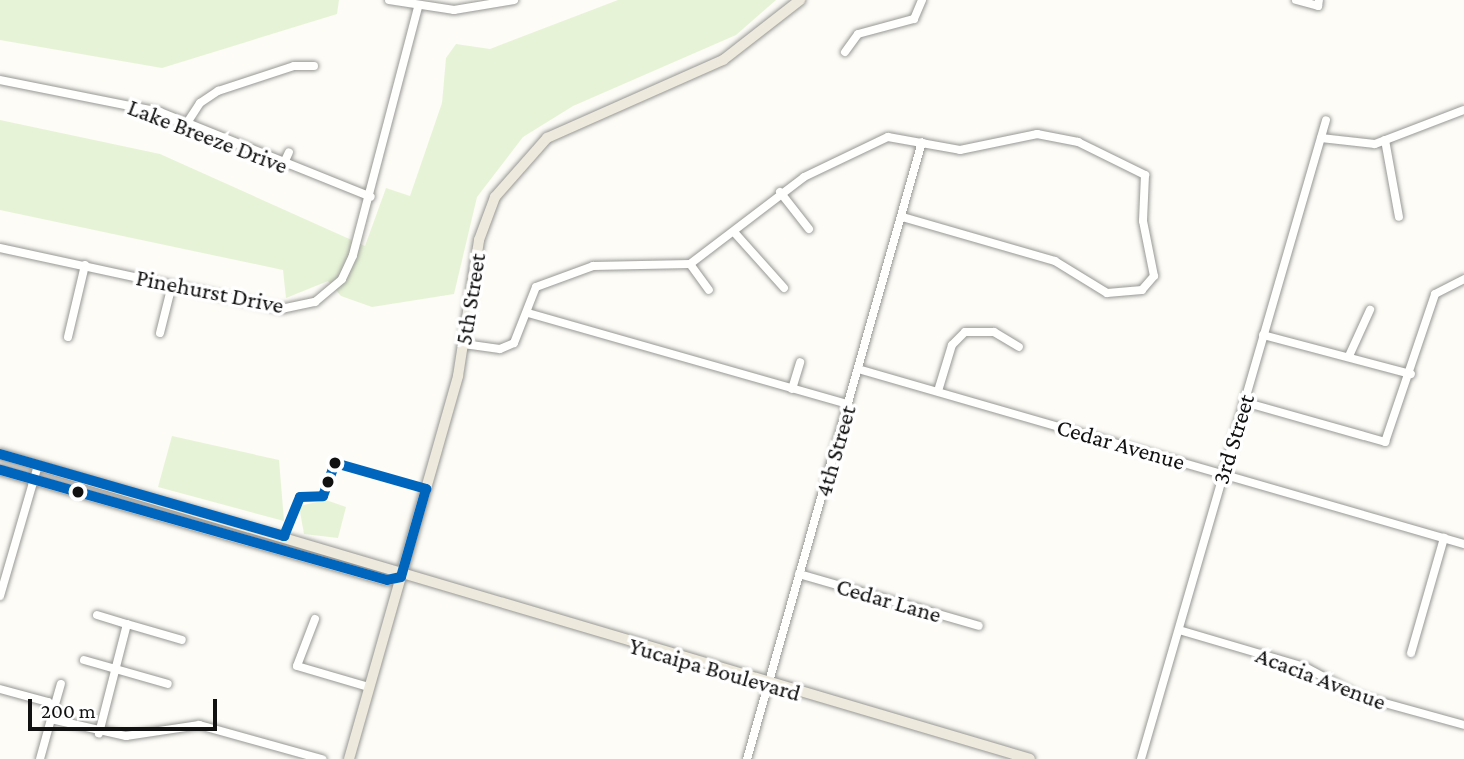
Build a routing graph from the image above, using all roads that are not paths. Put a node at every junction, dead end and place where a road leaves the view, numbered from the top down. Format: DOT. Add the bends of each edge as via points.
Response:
graph roads {
  1 [pos="390,0"];
  2 [pos="514,0"];
  3 [pos="800,0"];
  4 [pos="922,0"];
  5 [pos="1296,0"];
  6 [pos="1320,0"];
  7 [pos="418,8"];
  8 [pos="845,52"];
  9 [pos="314,66"];
  10 [pos="0,80"];
  11 [pos="1463,112"];
  12 [pos="1326,120"];
  13 [pos="187,123"];
  14 [pos="1321,138"];
  15 [pos="1385,140"];
  16 [pos="922,142"];
  17 [pos="289,152"];
  18 [pos="283,165"];
  19 [pos="780,192"];
  20 [pos="371,197"];
  21 [pos="903,216"];
  22 [pos="1399,217"];
  23 [pos="809,229"];
  24 [pos="734,232"];
  25 [pos="0,248"];
  26 [pos="690,264"];
  27 [pos="85,265"];
  28 [pos="1464,279"];
  29 [pos="172,285"];
  30 [pos="784,288"];
  31 [pos="709,290"];
  32 [pos="1370,310"];
  33 [pos="528,313"];
  34 [pos="160,333"];
  35 [pos="1263,335"];
  36 [pos="68,337"];
  37 [pos="464,344"];
  38 [pos="1019,347"];
  39 [pos="1349,356"];
  40 [pos="800,362"];
  41 [pos="858,369"];
  42 [pos="1411,374"];
  43 [pos="792,389"];
  44 [pos="938,391"];
  45 [pos="1244,402"];
  46 [pos="848,404"];
  47 [pos="0,454"];
  48 [pos="38,465"];
  49 [pos="0,470"];
  50 [pos="1222,474"];
  51 [pos="34,480"];
  52 [pos="1444,538"];
  53 [pos="1464,544"];
  54 [pos="799,574"];
  55 [pos="401,577"];
  56 [pos="0,596"];
  57 [pos="97,615"];
  58 [pos="315,619"];
  59 [pos="127,624"];
  60 [pos="979,626"];
  61 [pos="1179,630"];
  62 [pos="182,640"];
  63 [pos="1410,653"];
  64 [pos="84,660"];
  65 [pos="113,669"];
  66 [pos="61,684"];
  67 [pos="168,684"];
  68 [pos="769,685"];
  69 [pos="369,687"];
  70 [pos="0,689"];
  71 [pos="54,708"];
  72 [pos="51,719"];
  73 [pos="1464,725"];
  74 [pos="99,733"];
  75 [pos="40,759"];
  76 [pos="321,759"];
  77 [pos="349,759"];
  78 [pos="747,759"];
  79 [pos="1030,759"];
  80 [pos="1141,759"];
  1 -- 7 [label="street"];
  2 -- 7 [label="street" via="454,10"];
  3 -- 37 [label="main road, 5th Street" via="723,60 572,123 530,152 505,181 484,222"];
  4 -- 8 [label="street" via="914,19 858,34"];
  5 -- 6 [label="street" via="1318,6"];
  7 -- 20 [label="street, Pinehurst Drive"];
  9 -- 13 [label="street" via="294,66 218,91 200,103"];
  10 -- 13 [label="street, Lake Breeze Drive" via="129,103"];
  11 -- 15 [label="street"];
  12 -- 14 [label="street, 3rd Street"];
  13 -- 18 [label="street, Lake Breeze Drive"];
  14 -- 15 [label="street" via="1353,146"];
  14 -- 35 [label="street, 3rd Street"];
  15 -- 22 [label="street"];
  16 -- 19 [label="street" via="888,137"];
  16 -- 21 [label="street, 4th Street"];
  16 -- 21 [label="street" via="960,150 1014,136 1053,135 1141,172 1147,179 1143,221 1154,276 1142,290 1107,293 1055,261"];
  17 -- 18 [label="street"];
  18 -- 20 [label="street, Lake Breeze Drive"];
  19 -- 23 [label="street"];
  19 -- 24 [label="street"];
  20 -- 29 [label="street, Pinehurst Drive" via="342,279 315,302 281,309"];
  21 -- 41 [label="street, 4th Street"];
  24 -- 26 [label="street"];
  24 -- 30 [label="street"];
  25 -- 27 [label="street, Pinehurst Drive"];
  26 -- 31 [label="street"];
  26 -- 33 [label="street" via="593,266 547,279 536,287"];
  27 -- 29 [label="street, Pinehurst Drive"];
  27 -- 36 [label="street"];
  28 -- 42 [label="street" via="1435,294"];
  29 -- 34 [label="street"];
  32 -- 39 [label="street"];
  33 -- 37 [label="street" via="522,335 507,347"];
  33 -- 43 [label="street"];
  35 -- 39 [label="street"];
  35 -- 45 [label="street, 3rd Street"];
  37 -- 55 [label="main road, 5th Street"];
  38 -- 44 [label="street" via="994,332 965,332 952,345"];
  39 -- 42 [label="street"];
  40 -- 43 [label="street"];
  41 -- 44 [label="street, Cedar Avenue"];
  41 -- 46 [label="street, 4th Street"];
  42 -- 45 [label="street" via="1385,442"];
  43 -- 46 [label="street"];
  44 -- 50 [label="street, Cedar Avenue"];
  45 -- 50 [label="street, 3rd Street"];
  46 -- 54 [label="street, 4th Street"];
  47 -- 48 [label="main road, Yucaipa Boulevard"];
  48 -- 51 [label="street"];
  48 -- 55 [label="main road, Yucaipa Boulevard" via="347,555"];
  49 -- 51 [label="main road, Yucaipa Boulevard"];
  50 -- 52 [label="street, Cedar Avenue"];
  50 -- 61 [label="street, 3rd Street"];
  51 -- 55 [label="main road, Yucaipa Boulevard" via="387,580"];
  51 -- 56 [label="street"];
  52 -- 53 [label="street, Cedar Avenue"];
  52 -- 63 [label="street"];
  54 -- 60 [label="street, Cedar Lane"];
  54 -- 68 [label="street, 4th Street"];
  55 -- 68 [label="main road, Yucaipa Boulevard"];
  55 -- 69 [label="main road, 5th Street"];
  57 -- 59 [label="street"];
  58 -- 69 [label="street" via="297,666"];
  59 -- 62 [label="street"];
  59 -- 65 [label="street"];
  61 -- 73 [label="street, Acacia Avenue" via="1305,667 1359,696"];
  61 -- 80 [label="street, 3rd Street"];
  64 -- 65 [label="street"];
  65 -- 67 [label="street"];
  65 -- 74 [label="street"];
  66 -- 71 [label="street"];
  68 -- 78 [label="street, 4th Street"];
  68 -- 79 [label="main road, Yucaipa Boulevard"];
  69 -- 77 [label="main road, 5th Street"];
  70 -- 71 [label="street"];
  71 -- 72 [label="street"];
  72 -- 74 [label="street"];
  72 -- 75 [label="street"];
  74 -- 76 [label="street" via="126,736 199,725"];
}
